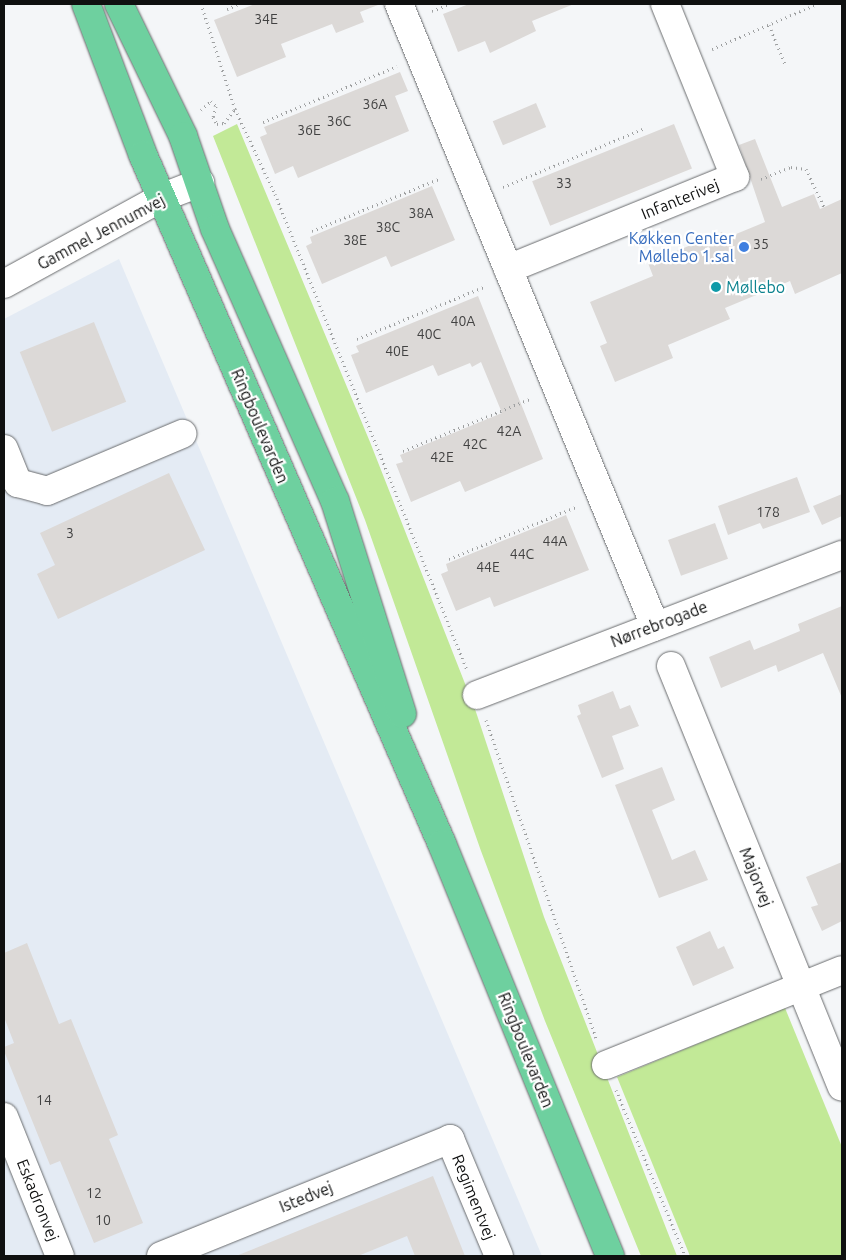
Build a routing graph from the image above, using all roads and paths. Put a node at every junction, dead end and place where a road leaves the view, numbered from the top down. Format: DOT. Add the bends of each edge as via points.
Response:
graph roads {
  1 [pos="86,4"];
  2 [pos="119,4"];
  3 [pos="201,4"];
  4 [pos="239,4"];
  5 [pos="399,4"];
  6 [pos="665,4"];
  7 [pos="817,4"];
  8 [pos="227,9"];
  9 [pos="769,25"];
  10 [pos="421,57"];
  11 [pos="687,58"];
  12 [pos="785,64"];
  13 [pos="263,122"];
  14 [pos="645,128"];
  15 [pos="183,136"];
  16 [pos="466,168"];
  17 [pos="735,177"];
  18 [pos="200,183"];
  19 [pos="163,197"];
  20 [pos="478,197"];
  21 [pos="825,209"];
  22 [pos="312,231"];
  23 [pos="509,272"];
  24 [pos="4,284"];
  25 [pos="357,340"];
  26 [pos="557,388"];
  27 [pos="182,434"];
  28 [pos="4,449"];
  29 [pos="404,451"];
  30 [pos="602,496"];
  31 [pos="842,555"];
  32 [pos="449,559"];
  33 [pos="655,626"];
  34 [pos="671,666"];
  35 [pos="477,695"];
  36 [pos="442,844"];
  37 [pos="842,970"];
  38 [pos="800,987"];
  39 [pos="606,1065"];
  40 [pos="842,1088"];
  41 [pos="4,1117"];
  42 [pos="450,1138"];
  43 [pos="60,1256"];
  44 [pos="161,1256"];
  45 [pos="498,1256"];
  46 [pos="610,1256"];
  1 -- 19 [label="main road, Ringboulevarden" via="143,155"];
  2 -- 15 [label="main road, Ringboulevarden"];
  3 -- 15 [label="path" via="235,109 224,123 217,124 213,117 216,106 210,102 202,106 198,115 200,129"];
  4 -- 8 [label="path"];
  5 -- 10 [label="street"];
  6 -- 11 [label="street, Infanterivej"];
  7 -- 9 [label="path"];
  9 -- 11 [label="path"];
  9 -- 12 [label="path"];
  10 -- 13 [label="path"];
  10 -- 16 [label="street"];
  11 -- 17 [label="street, Infanterivej"];
  14 -- 20 [label="path"];
  15 -- 18 [label="main road, Ringboulevarden"];
  16 -- 20 [label="street"];
  16 -- 22 [label="path"];
  17 -- 21 [label="path" via="746,185 790,167 806,169"];
  17 -- 23 [label="street, Infanterivej"];
  18 -- 19 [label="street, Gammel Jennumvej"];
  18 -- 36 [label="main road, Ringboulevarden" via="215,229 335,501"];
  19 -- 24 [label="street, Gammel Jennumvej"];
  19 -- 36 [label="main road, Ringboulevarden"];
  20 -- 23 [label="street"];
  23 -- 25 [label="path"];
  23 -- 26 [label="street"];
  26 -- 29 [label="path"];
  26 -- 30 [label="street"];
  27 -- 28 [label="street" via="47,491 18,484"];
  30 -- 32 [label="path"];
  30 -- 33 [label="street"];
  31 -- 33 [label="street, Nørrebrogade"];
  33 -- 35 [label="street, Nørrebrogade"];
  34 -- 38 [label="street, Majorvej"];
  36 -- 46 [label="main road, Ringboulevarden"];
  37 -- 38 [label="street"];
  38 -- 39 [label="street"];
  38 -- 40 [label="street, Majorvej"];
  41 -- 43 [label="street, Eskadronvej"];
  42 -- 44 [label="street, Istedvej"];
  42 -- 45 [label="street, Regimentvej"];
}
